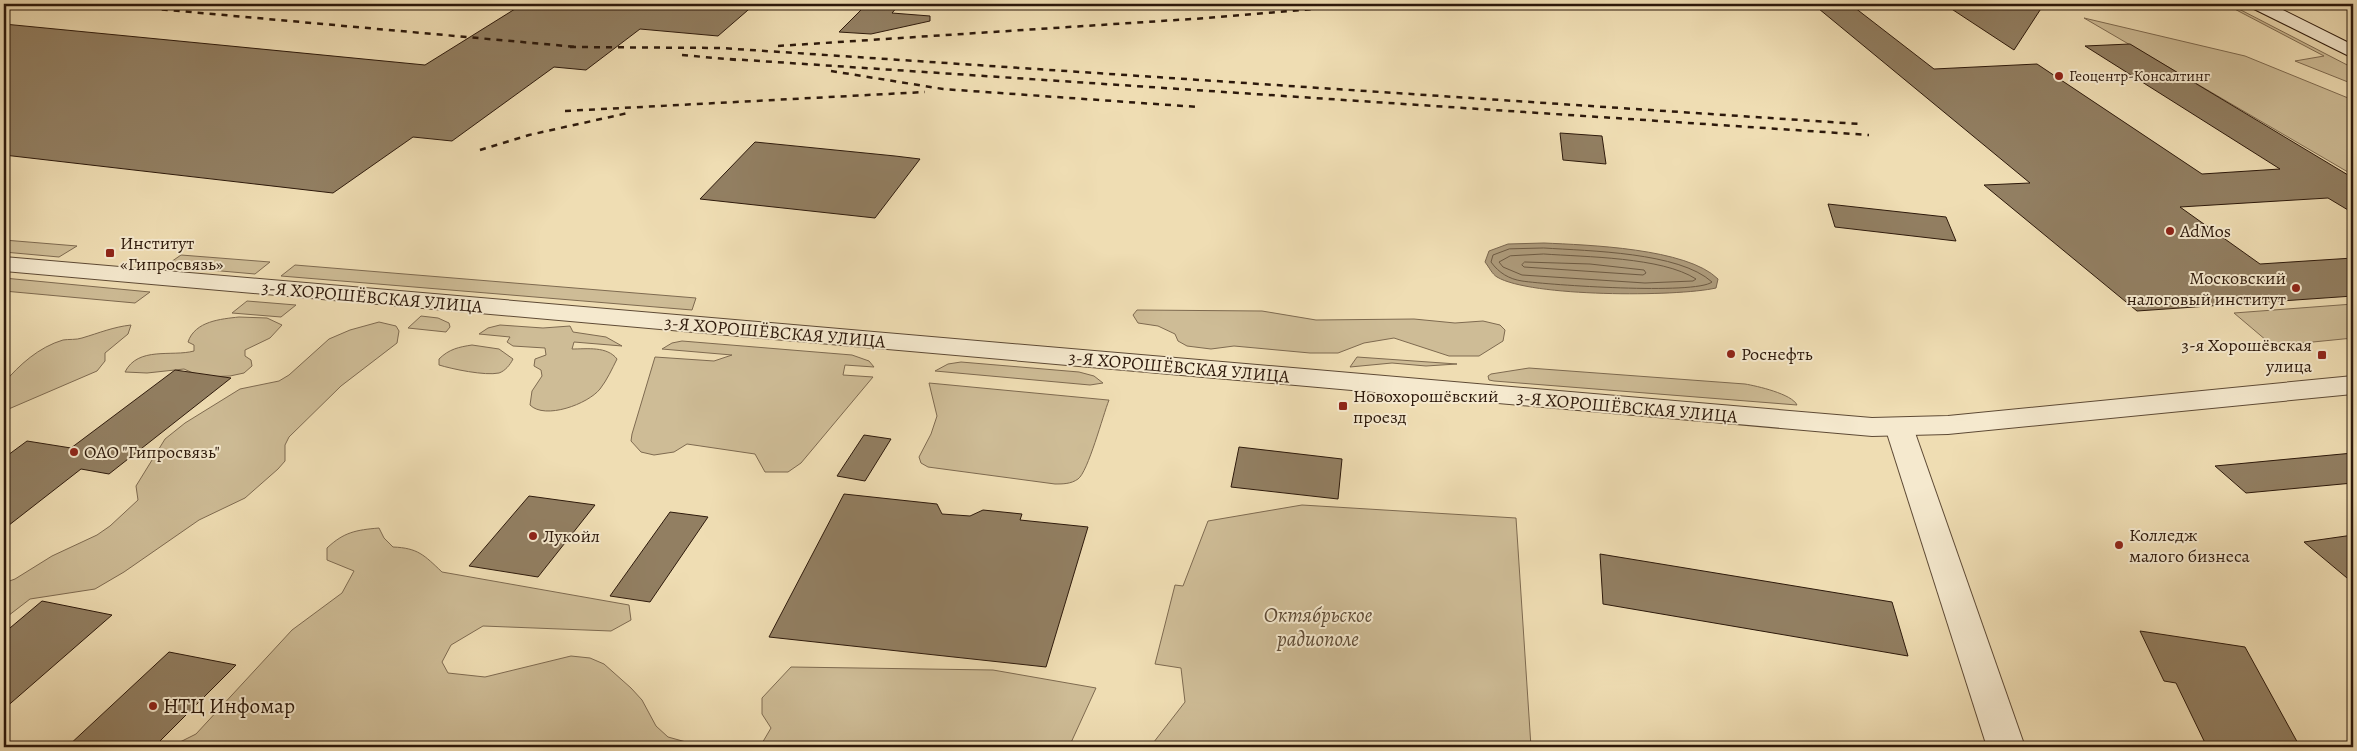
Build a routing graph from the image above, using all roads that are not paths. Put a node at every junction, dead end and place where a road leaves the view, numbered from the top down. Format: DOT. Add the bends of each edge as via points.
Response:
graph roads {
  1 [pos="2258,4"];
  2 [pos="2292,4"];
  3 [pos="2353,34"];
  4 [pos="2353,52"];
  5 [pos="4,264"];
  6 [pos="2353,385"];
  7 [pos="1898,427"];
  8 [pos="2006,747"];
  1 -- 4 [label="street"];
  2 -- 3 [label="street"];
  5 -- 7 [label="street, 3-Я ХОРОШЁВСКАЯ УЛИЦА" via="1847,426"];
  6 -- 7 [label="street, 3-Я ХОРОШЁВСКАЯ УЛИЦА"];
  7 -- 8 [label="street"];
}
